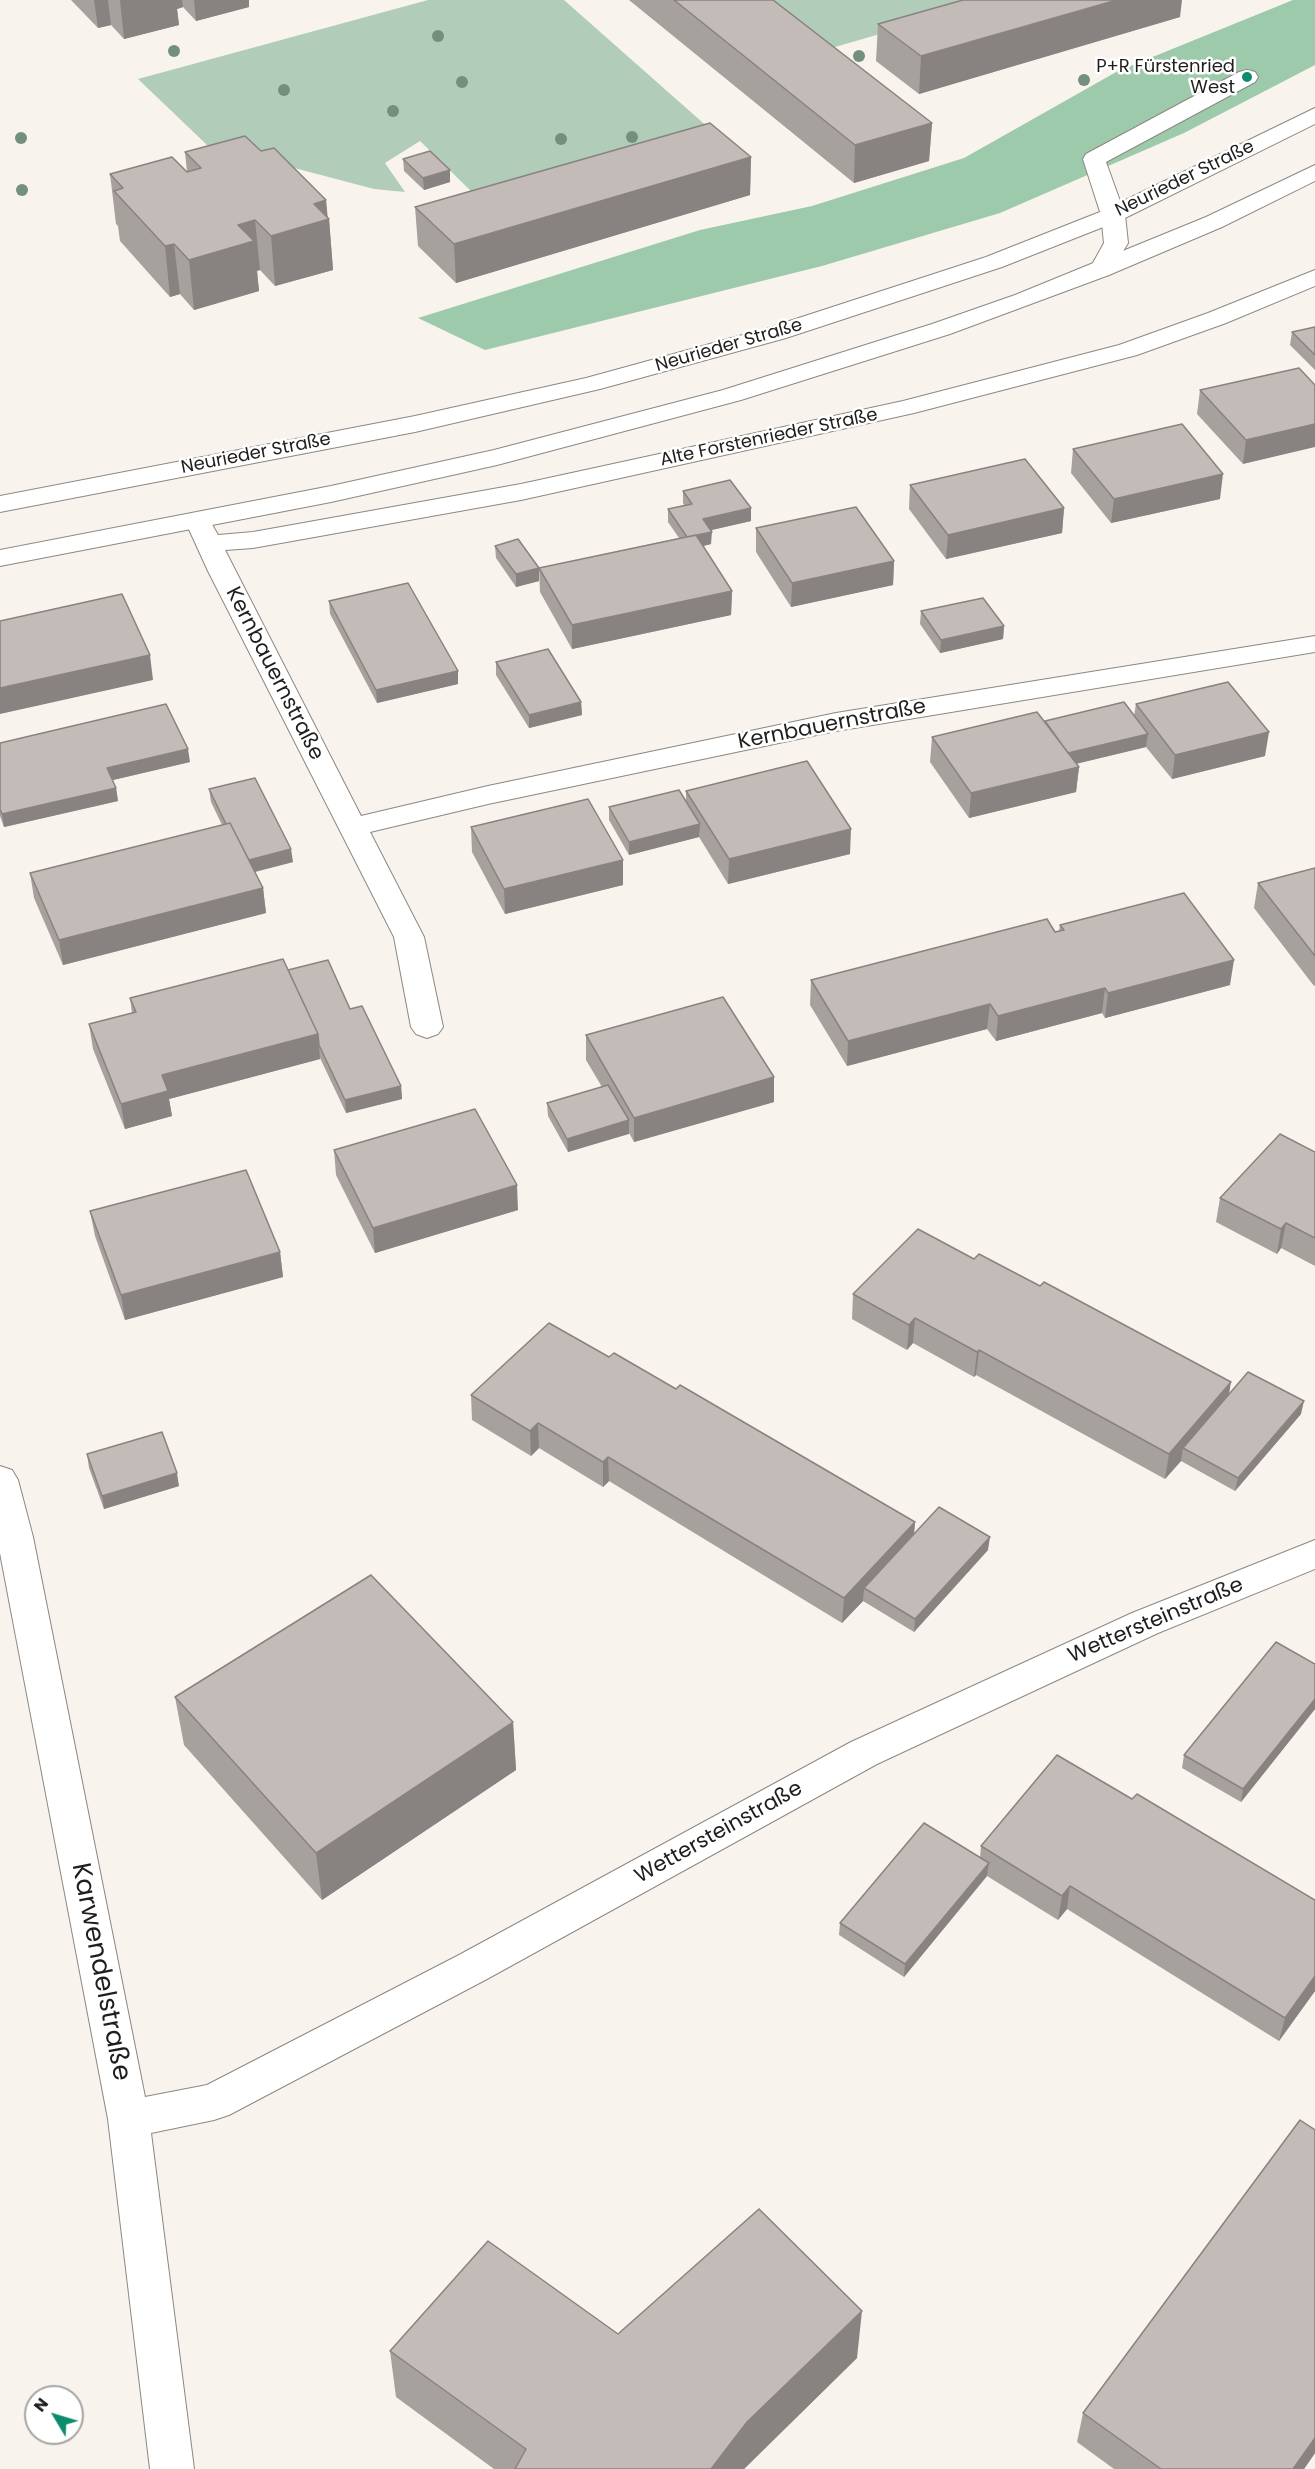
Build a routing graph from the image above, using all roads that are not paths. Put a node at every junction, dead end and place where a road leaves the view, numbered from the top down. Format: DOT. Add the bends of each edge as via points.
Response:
graph roads {
  1 [pos="1247,77"];
  2 [pos="1315,115"];
  3 [pos="1315,172"];
  4 [pos="1113,215"];
  5 [pos="1101,270"];
  6 [pos="1315,277"];
  7 [pos="0,504"];
  8 [pos="203,532"];
  9 [pos="0,558"];
  10 [pos="1315,644"];
  11 [pos="353,827"];
  12 [pos="427,1027"];
  13 [pos="0,1480"];
  14 [pos="1315,1554"];
  15 [pos="129,2119"];
  16 [pos="172,2469"];
  1 -- 4 [label="street" via="1094,159"];
  2 -- 4 [label="street, Neurieder Straße"];
  3 -- 5 [label="street" via="1214,222"];
  4 -- 5 [label="street" via="1116,243"];
  4 -- 7 [label="street, Neurieder Straße" via="889,298 591,384 415,424"];
  5 -- 8 [label="street" via="941,329 732,395"];
  6 -- 8 [label="street, Alte Forstenrieder Straße" via="1128,350 905,408 521,492 264,539"];
  8 -- 9 [label="street"];
  8 -- 11 [label="street, Kernbauernstraße"];
  10 -- 11 [label="street, Kernbauernstraße" via="836,722"];
  11 -- 12 [label="street, Kernbauernstraße" via="409,937"];
  13 -- 15 [label="street, Karwendelstraße" via="15,1537"];
  14 -- 15 [label="street, Wettersteinstraße" via="1145,1623 864,1753 473,1967 214,2102"];
  15 -- 16 [label="street, Karwendelstraße"];
}
